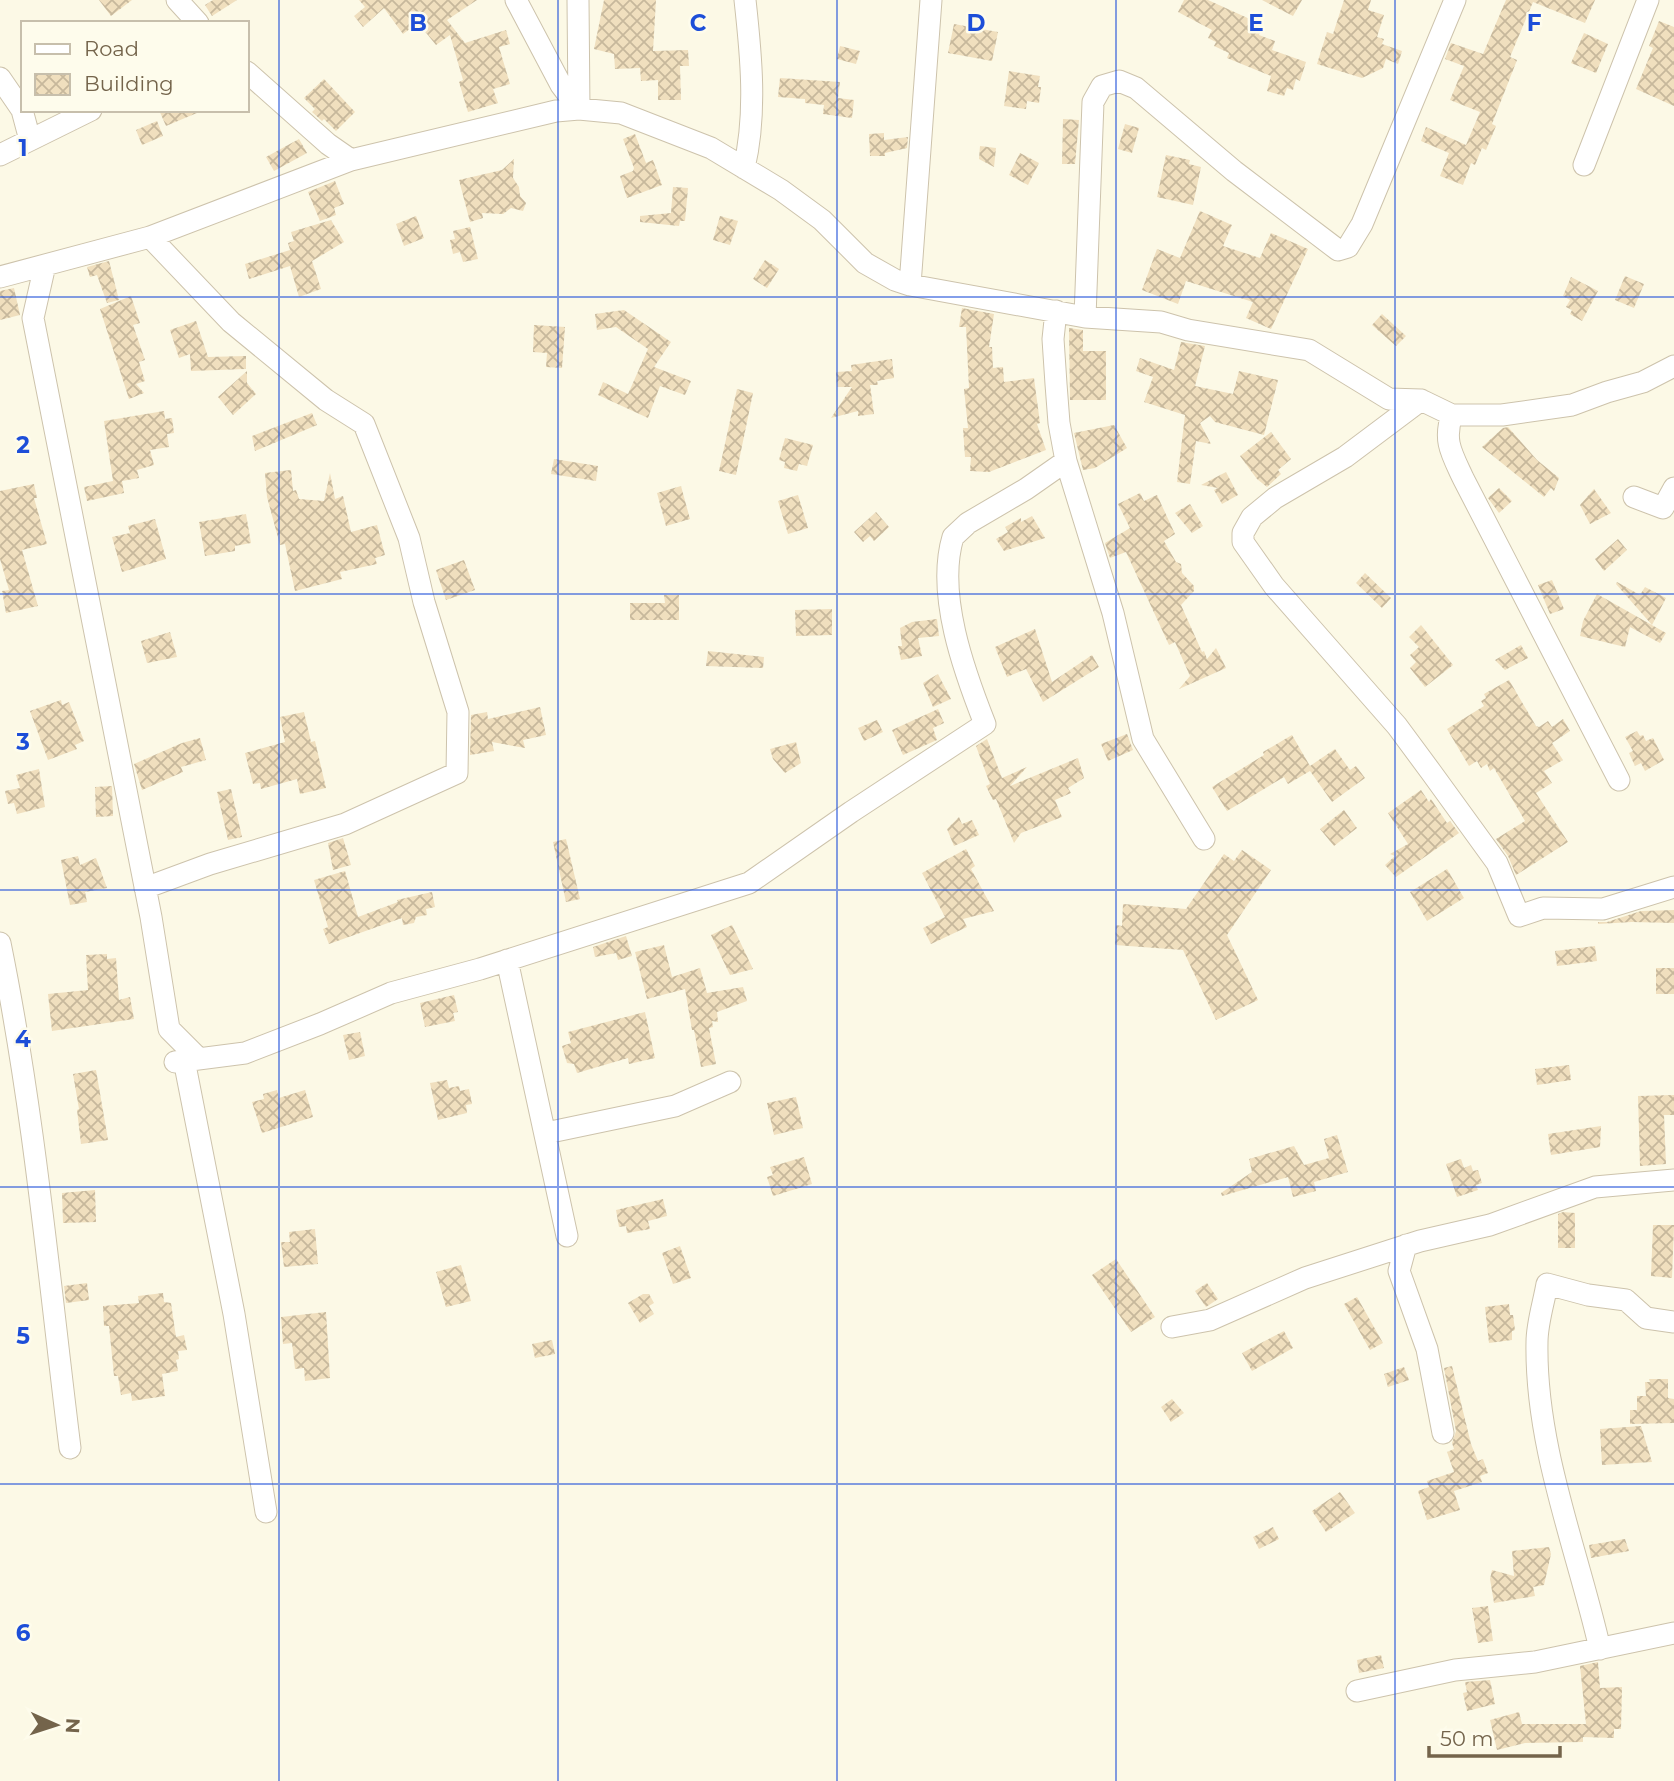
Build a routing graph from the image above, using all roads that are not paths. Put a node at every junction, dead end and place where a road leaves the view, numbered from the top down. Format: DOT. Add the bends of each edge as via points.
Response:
graph roads {
  1 [pos="177,0"];
  2 [pos="516,0"];
  3 [pos="578,0"];
  4 [pos="745,0"];
  5 [pos="931,0"];
  6 [pos="1455,0"];
  7 [pos="1648,0"];
  8 [pos="196,21"];
  9 [pos="248,73"];
  10 [pos="0,78"];
  11 [pos="561,85"];
  12 [pos="579,108"];
  13 [pos="21,109"];
  14 [pos="556,111"];
  15 [pos="23,112"];
  16 [pos="87,112"];
  17 [pos="30,140"];
  18 [pos="0,155"];
  19 [pos="351,160"];
  20 [pos="1584,165"];
  21 [pos="744,168"];
  22 [pos="150,237"];
  23 [pos="45,265"];
  24 [pos="0,277"];
  25 [pos="910,285"];
  26 [pos="1056,311"];
  27 [pos="1085,317"];
  28 [pos="1674,366"];
  29 [pos="1421,400"];
  30 [pos="1452,415"];
  31 [pos="1066,461"];
  32 [pos="1674,488"];
  33 [pos="1634,497"];
  34 [pos="1668,512"];
  35 [pos="1619,780"];
  36 [pos="1203,839"];
  37 [pos="1674,887"];
  38 [pos="145,888"];
  39 [pos="0,943"];
  40 [pos="507,960"];
  41 [pos="186,1060"];
  42 [pos="730,1082"];
  43 [pos="546,1133"];
  44 [pos="1674,1180"];
  45 [pos="567,1236"];
  46 [pos="1406,1245"];
  47 [pos="1674,1322"];
  48 [pos="1172,1327"];
  49 [pos="1443,1433"];
  50 [pos="70,1448"];
  51 [pos="266,1512"];
  52 [pos="1674,1633"];
  53 [pos="1600,1649"];
  54 [pos="1357,1691"];
  1 -- 8 [label="street"];
  2 -- 11 [label="street"];
  3 -- 12 [label="street"];
  4 -- 21 [label="street" via="751,106"];
  5 -- 25 [label="street"];
  6 -- 27 [label="street" via="1362,224 1348,247 1338,250 1136,88 1119,81 1102,86 1093,102"];
  7 -- 20 [label="street"];
  9 -- 19 [label="street"];
  10 -- 13 [label="street"];
  11 -- 12 [label="street"];
  11 -- 14 [label="street"];
  12 -- 14 [label="street"];
  12 -- 21 [label="street" via="621,113 711,148"];
  14 -- 19 [label="street"];
  15 -- 17 [label="street"];
  16 -- 17 [label="street"];
  17 -- 18 [label="street"];
  19 -- 22 [label="street"];
  21 -- 25 [label="street" via="821,220 865,263"];
  22 -- 23 [label="street"];
  22 -- 38 [label="street" via="231,322 326,400 364,424 409,538 458,712 457,773 345,824"];
  23 -- 24 [label="street"];
  23 -- 38 [label="street" via="33,318"];
  25 -- 26 [label="street"];
  26 -- 27 [label="street"];
  26 -- 31 [label="street" via="1053,339"];
  27 -- 29 [label="street" via="1161,322 1309,350 1389,399"];
  28 -- 30 [label="street" via="1643,382 1572,405 1502,415"];
  29 -- 30 [label="street"];
  29 -- 37 [label="street" via="1345,457 1275,498 1252,517 1243,541 1274,586 1431,772 1497,863 1519,916 1543,908 1603,909"];
  30 -- 35 [label="street" via="1448,441 1463,478"];
  31 -- 36 [label="street" via="1113,613 1143,739"];
  31 -- 40 [label="street" via="953,537 949,567 953,623 985,724 749,883"];
  32 -- 34 [label="street"];
  33 -- 34 [label="street"];
  38 -- 41 [label="street" via="169,1029"];
  39 -- 50 [label="street" via="38,1176"];
  40 -- 41 [label="street" via="391,993 245,1053"];
  40 -- 43 [label="street"];
  41 -- 51 [label="street"];
  42 -- 43 [label="street" via="675,1106"];
  43 -- 45 [label="street"];
  44 -- 46 [label="street" via="1595,1186 1490,1225"];
  46 -- 48 [label="street" via="1305,1278 1210,1320"];
  46 -- 49 [label="street" via="1399,1271 1427,1349"];
  47 -- 53 [label="street" via="1646,1318 1626,1300 1547,1284 1537,1339 1540,1402 1562,1509"];
  52 -- 53 [label="street"];
  53 -- 54 [label="street" via="1455,1670"];
}
